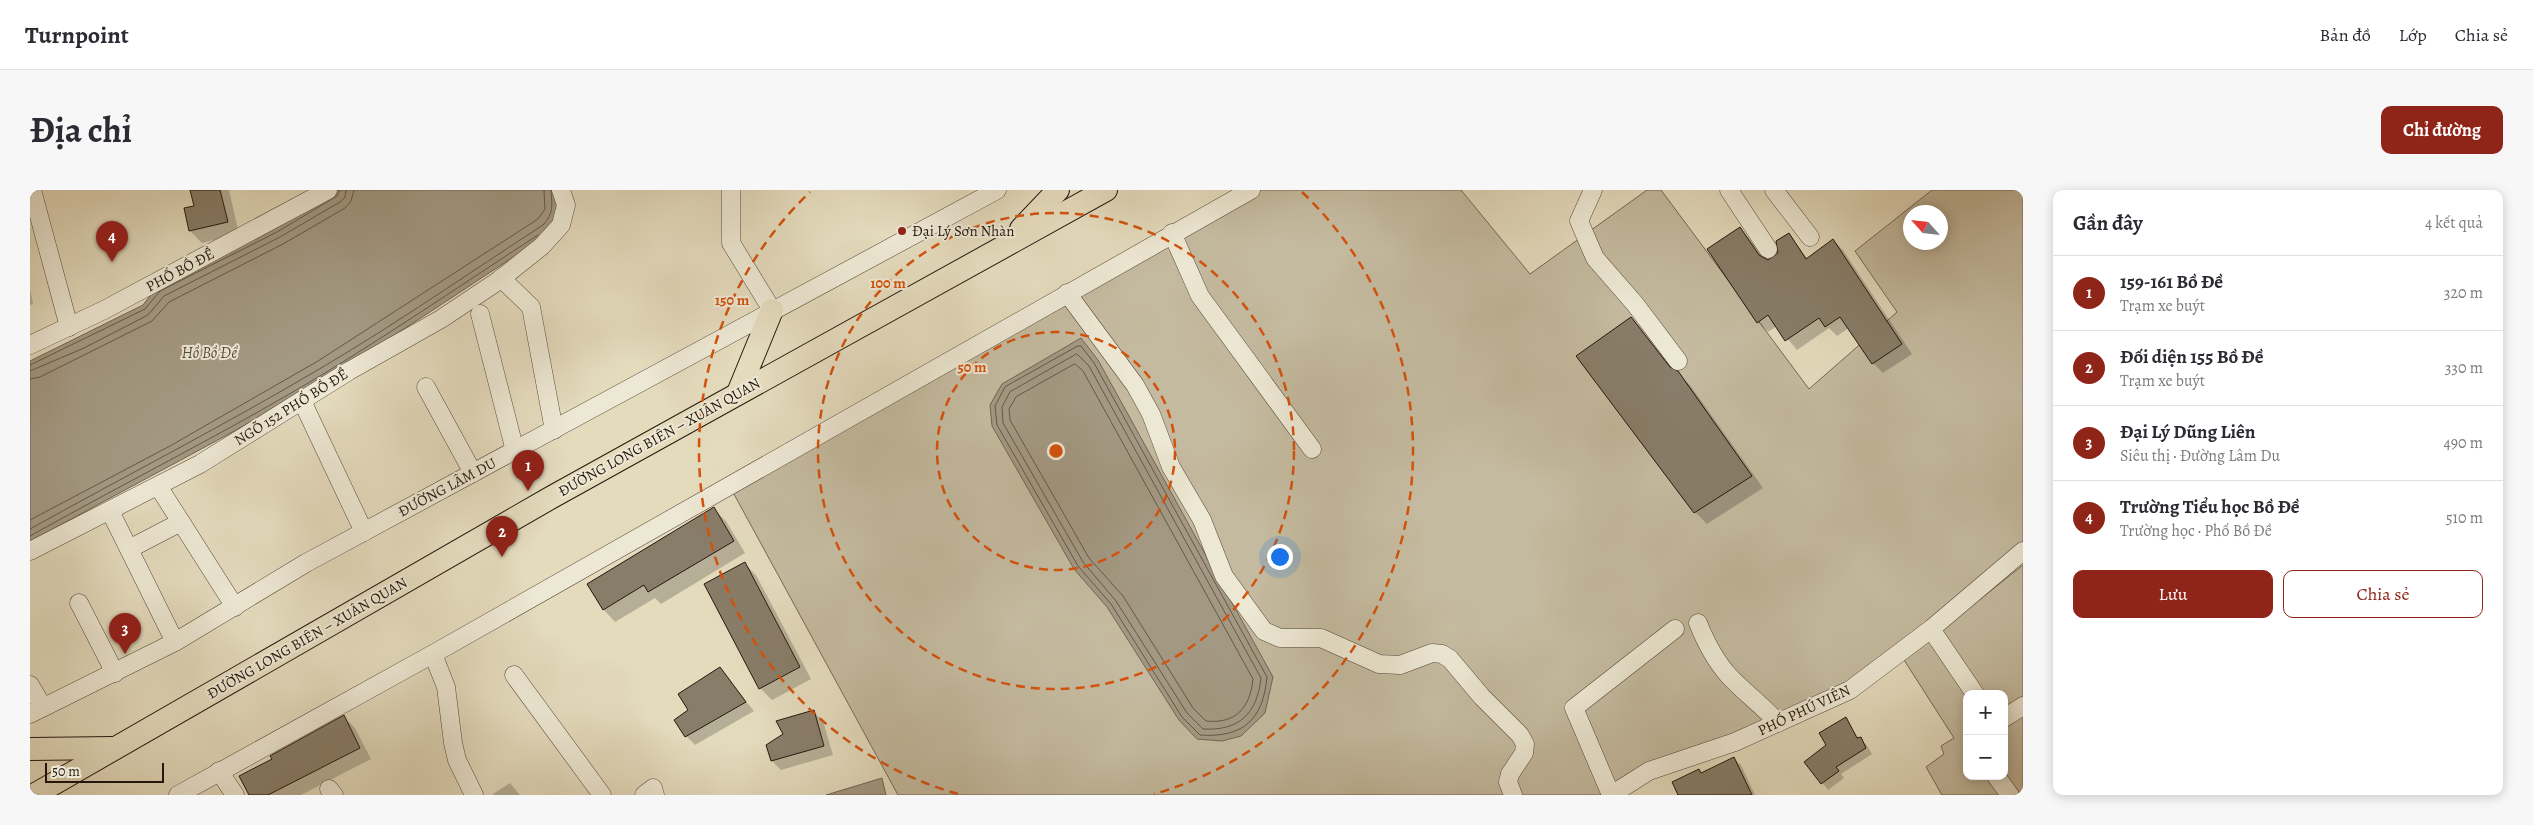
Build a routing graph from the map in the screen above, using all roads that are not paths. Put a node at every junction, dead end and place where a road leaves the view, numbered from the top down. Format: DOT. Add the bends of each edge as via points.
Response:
graph roads {
  1 [pos="32,190"];
  2 [pos="328,190"];
  3 [pos="561,190"];
  4 [pos="731,190"];
  5 [pos="997,190"];
  6 [pos="1058,190"];
  7 [pos="1106,190"];
  8 [pos="1250,190"];
  9 [pos="1593,190"];
  10 [pos="1730,190"];
  11 [pos="1774,190"];
  12 [pos="307,196"];
  13 [pos="1172,234"];
  14 [pos="1810,237"];
  15 [pos="1006,246"];
  16 [pos="1768,249"];
  17 [pos="501,278"];
  18 [pos="1068,293"];
  19 [pos="772,310"];
  20 [pos="480,314"];
  21 [pos="69,327"];
  22 [pos="30,345"];
  23 [pos="1678,361"];
  24 [pos="426,387"];
  25 [pos="738,393"];
  26 [pos="302,400"];
  27 [pos="554,430"];
  28 [pos="1312,449"];
  29 [pos="515,451"];
  30 [pos="473,473"];
  31 [pos="158,486"];
  32 [pos="110,511"];
  33 [pos="181,522"];
  34 [pos="364,532"];
  35 [pos="128,549"];
  36 [pos="30,551"];
  37 [pos="2023,551"];
  38 [pos="79,603"];
  39 [pos="235,607"];
  40 [pos="1698,623"];
  41 [pos="1675,629"];
  42 [pos="1932,629"];
  43 [pos="175,642"];
  44 [pos="433,654"];
  45 [pos="115,673"];
  46 [pos="514,675"];
  47 [pos="30,684"];
  48 [pos="1972,690"];
  49 [pos="2023,706"];
  50 [pos="37,711"];
  51 [pos="2008,715"];
  52 [pos="1778,723"];
  53 [pos="117,748"];
  54 [pos="30,749"];
  55 [pos="219,771"];
  56 [pos="1999,780"];
  57 [pos="34,795"];
  58 [pos="178,795"];
  59 [pos="235,795"];
  60 [pos="474,795"];
  61 [pos="602,795"];
  62 [pos="644,795"];
  63 [pos="654,795"];
  64 [pos="1512,795"];
  65 [pos="1611,795"];
  66 [pos="2010,795"];
  1 -- 21 [label="street"];
  2 -- 12 [label="street, PHỐ BỒ ĐỀ"];
  3 -- 17 [label="street, NGÕ 152 PHỐ BỒ ĐỀ" via="566,205 560,225 542,246"];
  4 -- 19 [label="street" via="731,243"];
  5 -- 19 [label="street, ĐƯỜNG LÂM DU"];
  6 -- 15 [label="main road"];
  7 -- 15 [label="main road, ĐƯỜNG LONG BIÊN – XUÂN QUAN"];
  8 -- 13 [label="street"];
  9 -- 23 [label="street" via="1579,221 1595,258"];
  10 -- 16 [label="street"];
  11 -- 14 [label="street"];
  12 -- 21 [label="street, PHỐ BỒ ĐỀ"];
  13 -- 18 [label="street"];
  13 -- 28 [label="street" via="1200,296"];
  15 -- 25 [label="main road, ĐƯỜNG LONG BIÊN – XUÂN QUAN"];
  17 -- 26 [label="street, NGÕ 152 PHỐ BỒ ĐỀ" via="441,319"];
  17 -- 27 [label="street" via="531,306"];
  18 -- 44 [label="street"];
  18 -- 64 [label="street" via="1139,392 1171,467 1202,520 1224,576 1264,631 1280,638 1321,638 1379,664 1400,665 1432,653 1450,659 1525,744 1524,753 1510,774 1508,782"];
  19 -- 25 [label="main road"];
  19 -- 27 [label="street, ĐƯỜNG LÂM DU"];
  20 -- 29 [label="street"];
  21 -- 22 [label="street, PHỐ BỒ ĐỀ"];
  24 -- 30 [label="street"];
  25 -- 53 [label="main road, ĐƯỜNG LONG BIÊN – XUÂN QUAN"];
  26 -- 31 [label="street, NGÕ 152 PHỐ BỒ ĐỀ" via="200,464"];
  26 -- 34 [label="street"];
  27 -- 29 [label="street, ĐƯỜNG LÂM DU"];
  29 -- 30 [label="street, ĐƯỜNG LÂM DU"];
  30 -- 34 [label="street, ĐƯỜNG LÂM DU"];
  31 -- 32 [label="street, NGÕ 152 PHỐ BỒ ĐỀ"];
  31 -- 33 [label="street"];
  32 -- 35 [label="street"];
  32 -- 36 [label="street, NGÕ 152 PHỐ BỒ ĐỀ"];
  33 -- 35 [label="street"];
  33 -- 39 [label="street"];
  34 -- 39 [label="street, ĐƯỜNG LÂM DU"];
  35 -- 43 [label="street"];
  37 -- 42 [label="street, PHỐ PHÚ VIÊN"];
  38 -- 45 [label="street"];
  39 -- 43 [label="street, ĐƯỜNG LÂM DU"];
  40 -- 52 [label="street" via="1710,650 1730,677"];
  41 -- 65 [label="street" via="1574,708"];
  42 -- 48 [label="street"];
  42 -- 52 [label="street, PHỐ PHÚ VIÊN" via="1850,690"];
  43 -- 45 [label="street, ĐƯỜNG LÂM DU"];
  44 -- 55 [label="street"];
  44 -- 60 [label="street" via="446,686 452,744"];
  45 -- 50 [label="street, ĐƯỜNG LÂM DU"];
  46 -- 61 [label="street"];
  47 -- 50 [label="street"];
  49 -- 51 [label="street"];
  52 -- 65 [label="street, PHỐ PHÚ VIÊN" via="1735,742 1649,771"];
  53 -- 54 [label="main road"];
  53 -- 57 [label="main road, ĐƯỜNG LONG BIÊN – XUÂN QUAN"];
  55 -- 58 [label="street"];
  55 -- 59 [label="street"];
  56 -- 66 [label="street"];
  62 -- 63 [label="street" via="653,788"];
}
